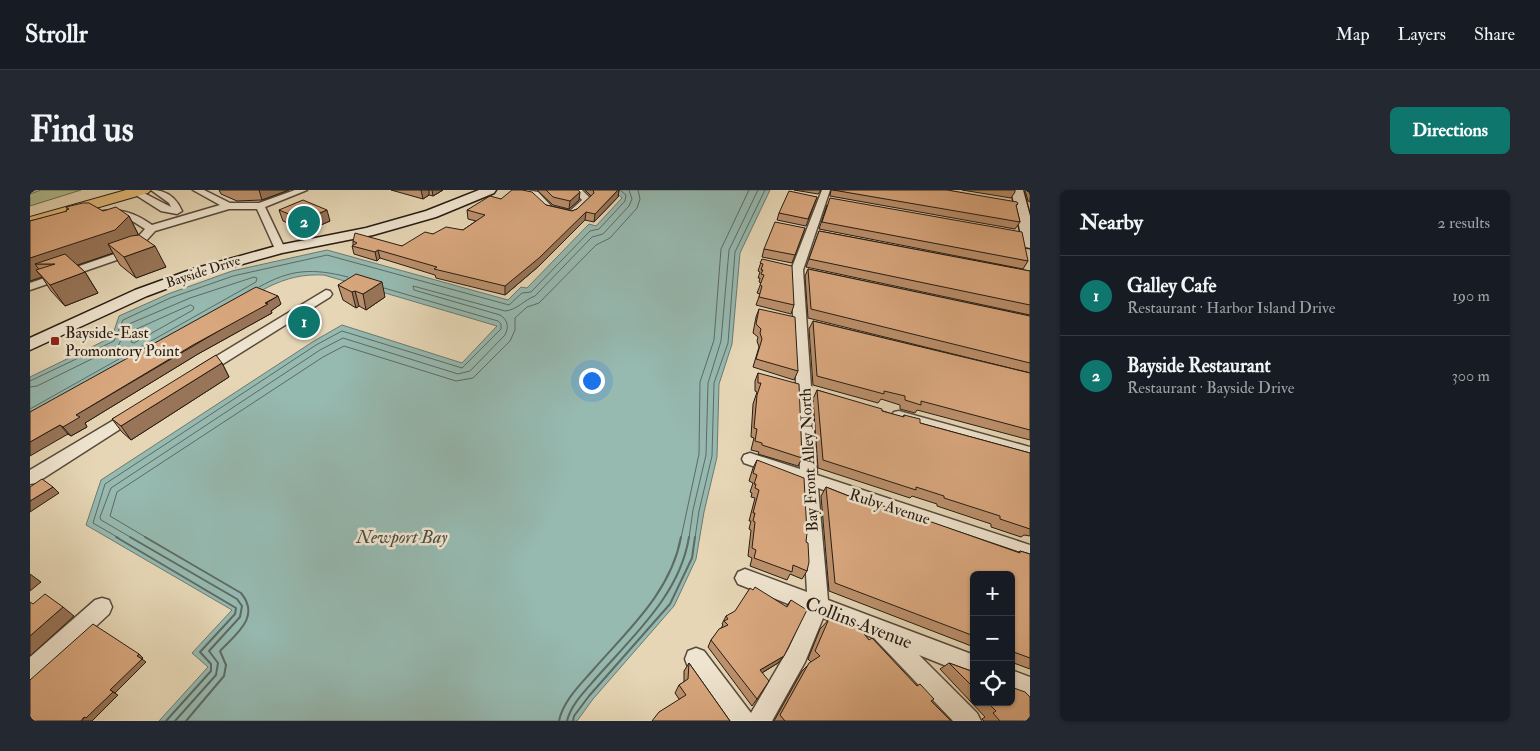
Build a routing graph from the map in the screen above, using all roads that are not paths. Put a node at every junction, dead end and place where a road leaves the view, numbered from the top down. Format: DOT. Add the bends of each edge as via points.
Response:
graph roads {
  1 [pos="106,190"];
  2 [pos="155,190"];
  3 [pos="196,190"];
  4 [pos="303,190"];
  5 [pos="490,190"];
  6 [pos="577,190"];
  7 [pos="1017,190"];
  8 [pos="137,191"];
  9 [pos="527,191"];
  10 [pos="823,198"];
  11 [pos="1020,204"];
  12 [pos="228,206"];
  13 [pos="260,206"];
  14 [pos="177,211"];
  15 [pos="30,213"];
  16 [pos="93,216"];
  17 [pos="187,218"];
  18 [pos="30,222"];
  19 [pos="152,229"];
  20 [pos="1027,238"];
  21 [pos="278,247"];
  22 [pos="30,287"];
  23 [pos="326,294"];
  24 [pos="30,337"];
  25 [pos="30,345"];
  26 [pos="191,378"];
  27 [pos="787,384"];
  28 [pos="804,390"];
  29 [pos="822,395"];
  30 [pos="148,404"];
  31 [pos="888,413"];
  32 [pos="1030,453"];
  33 [pos="750,459"];
  34 [pos="30,478"];
  35 [pos="809,479"];
  36 [pos="1030,552"];
  37 [pos="745,578"];
  38 [pos="818,606"];
  39 [pos="102,607"];
  40 [pos="879,629"];
  41 [pos="696,660"];
  42 [pos="970,664"];
  43 [pos="30,672"];
  44 [pos="1015,682"];
  45 [pos="1030,688"];
  46 [pos="742,721"];
  47 [pos="759,721"];
  48 [pos="970,721"];
  1 -- 15 [label="highway"];
  2 -- 14 [label="street" via="173,202"];
  3 -- 12 [label="street"];
  4 -- 13 [label="street"];
  5 -- 21 [label="main road, Bayside Drive" via="431,214"];
  6 -- 9 [label="street" via="587,200 572,214 549,209 535,194"];
  7 -- 11 [label="main road"];
  8 -- 14 [label="street" via="164,209"];
  8 -- 18 [label="highway"];
  10 -- 28 [label="street, Bay Front Alley North" via="798,270"];
  11 -- 20 [label="main road"];
  12 -- 13 [label="street"];
  12 -- 17 [label="street"];
  13 -- 21 [label="street"];
  14 -- 17 [label="street"];
  16 -- 19 [label="street" via="123,212"];
  17 -- 19 [label="street"];
  19 -- 22 [label="street" via="130,252"];
  21 -- 24 [label="main road, Bayside Drive" via="209,262 166,276"];
  21 -- 25 [label="main road, Bayside Drive" via="173,280"];
  23 -- 26 [label="street"];
  27 -- 28 [label="street"];
  28 -- 29 [label="street"];
  28 -- 35 [label="street, Bay Front Alley North"];
  30 -- 34 [label="street"];
  31 -- 32 [label="street"];
  33 -- 35 [label="street, Ruby Avenue"];
  35 -- 36 [label="street, Ruby Avenue"];
  35 -- 38 [label="street, Bay Front Alley North"];
  37 -- 38 [label="street, Collins Avenue"];
  38 -- 40 [label="street, Collins Avenue"];
  38 -- 47 [label="street, Bay Front Alley North" via="797,655"];
  39 -- 43 [label="street"];
  40 -- 42 [label="street, Collins Avenue"];
  40 -- 48 [label="street"];
  41 -- 46 [label="street"];
  44 -- 45 [label="street"];
}
